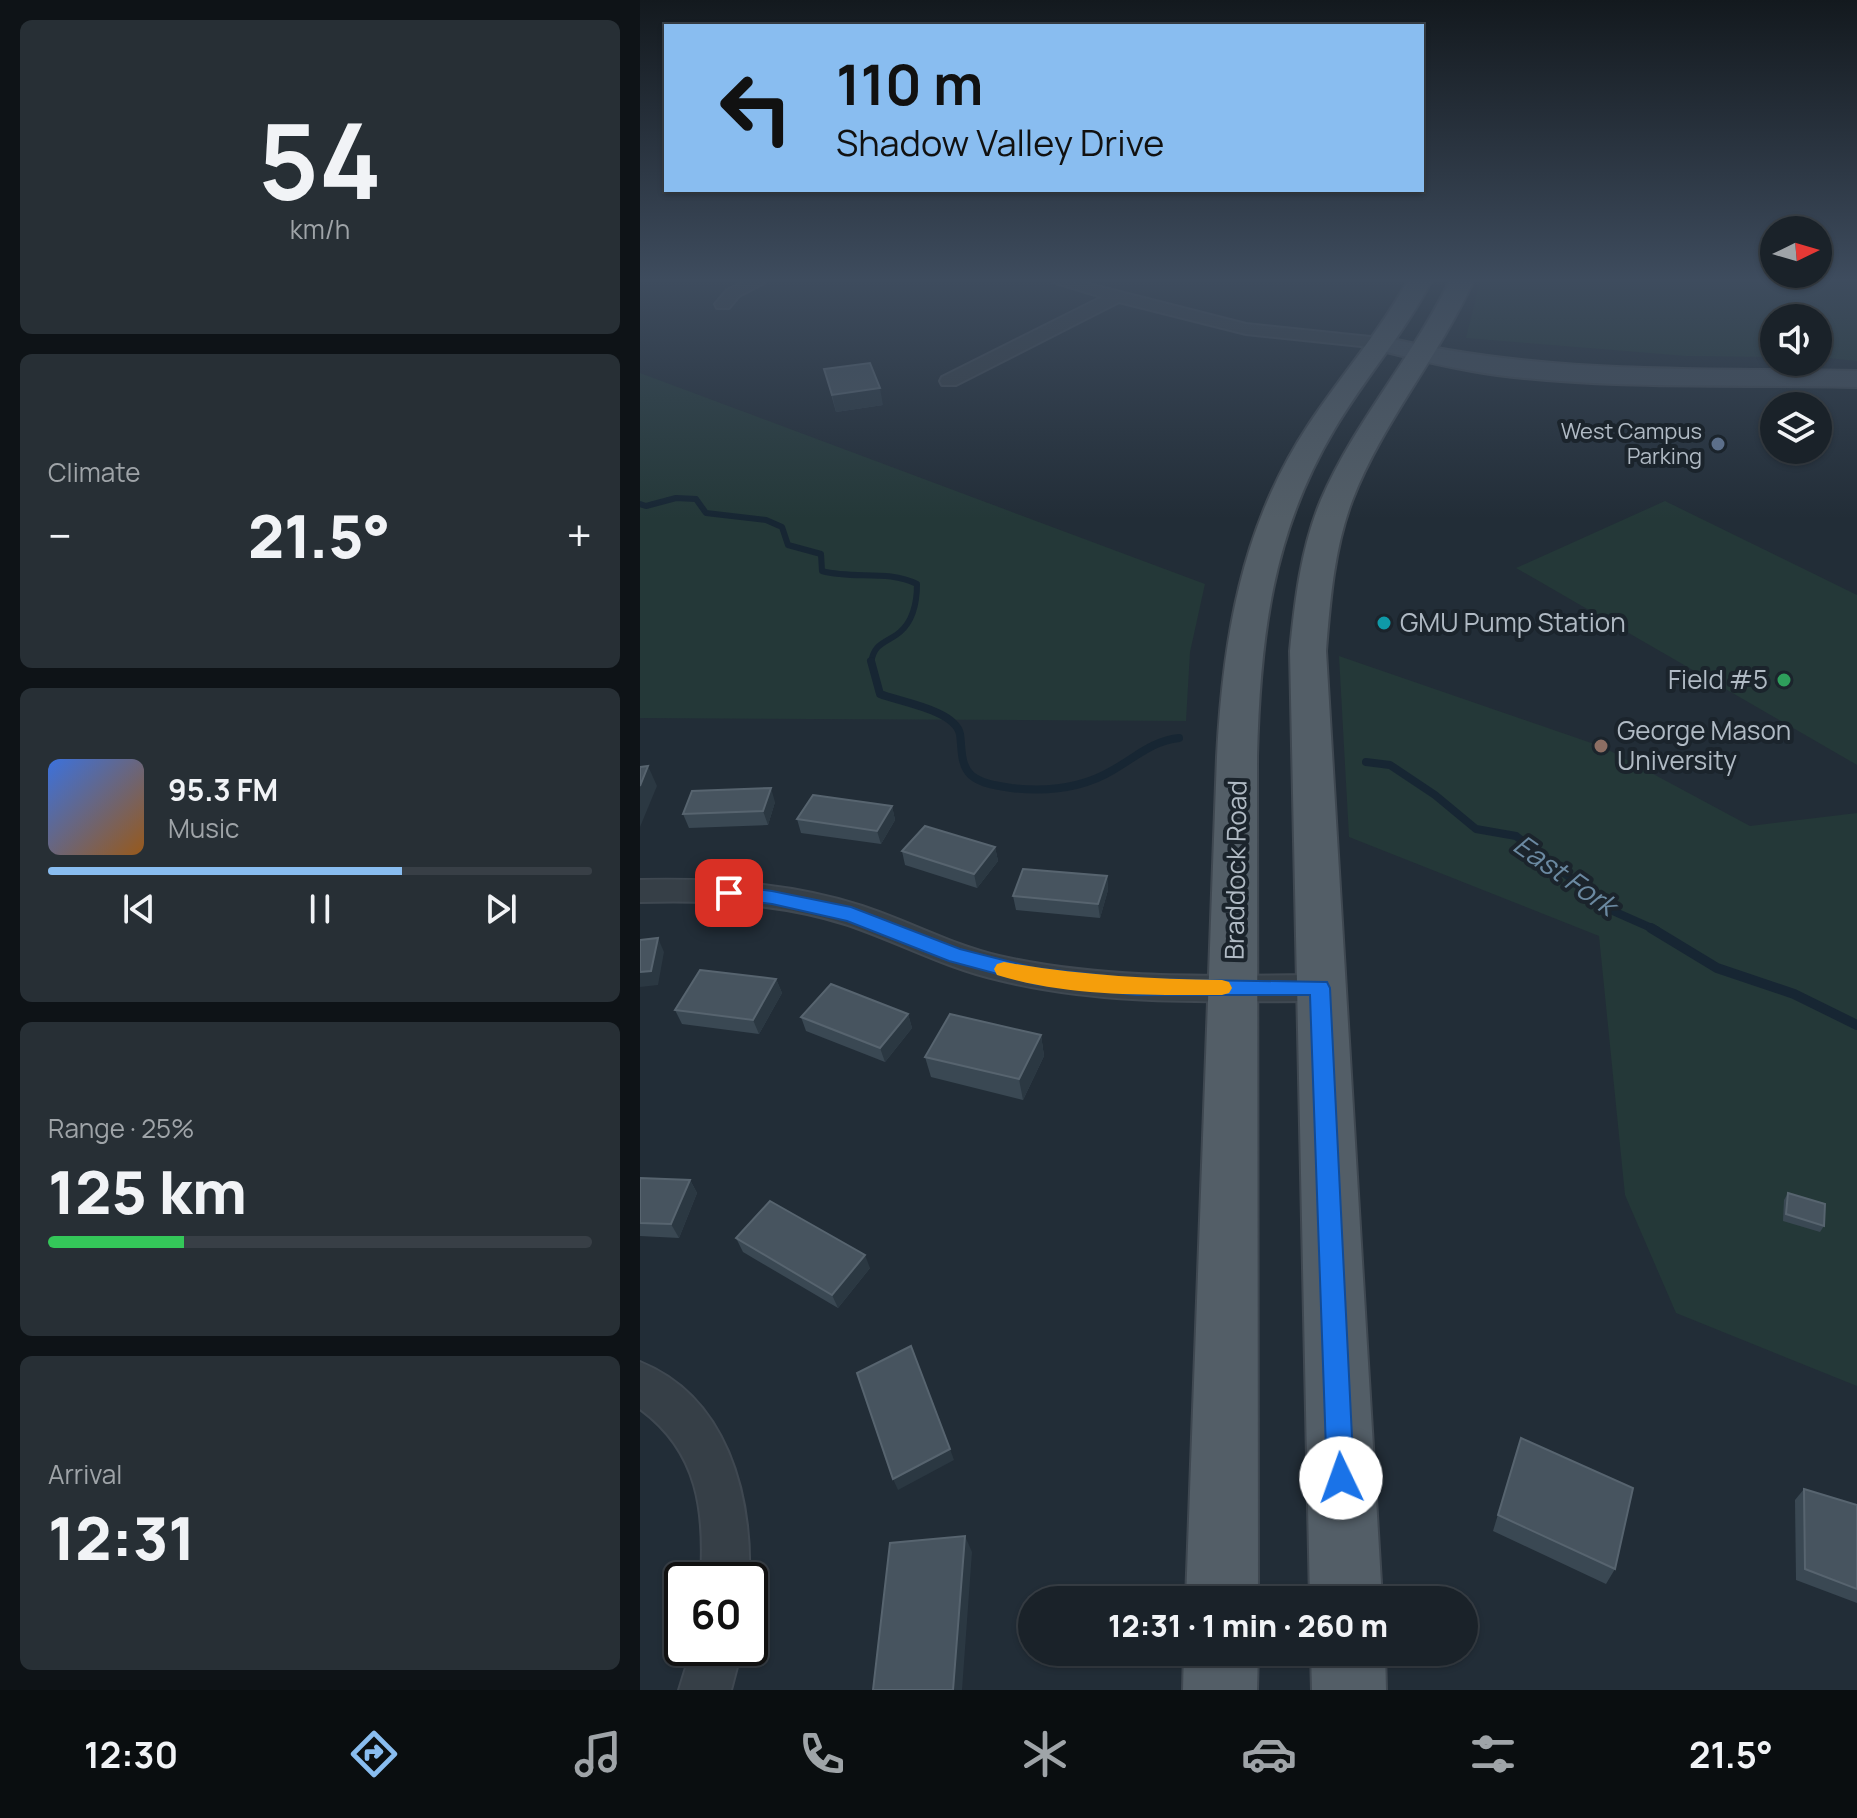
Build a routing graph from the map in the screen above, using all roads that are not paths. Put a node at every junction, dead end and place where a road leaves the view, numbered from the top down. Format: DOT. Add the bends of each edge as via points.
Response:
graph roads {
  1 [pos="989,361"];
  2 [pos="1394,361"];
  3 [pos="1403,361"];
  4 [pos="1497,361"];
  5 [pos="1574,361"];
  6 [pos="1857,367"];
  7 [pos="1857,379"];
  8 [pos="949,381"];
  9 [pos="640,891"];
  10 [pos="1234,988"];
  11 [pos="1320,988"];
  12 [pos="640,1383"];
  13 [pos="724,1562"];
  14 [pos="1222,1586"];
  15 [pos="1345,1586"];
  16 [pos="712,1666"];
  17 [pos="1221,1666"];
  18 [pos="1348,1666"];
  19 [pos="705,1690"];
  20 [pos="1220,1690"];
  21 [pos="1349,1690"];
  1 -- 8 [label="street"];
  2 -- 10 [label="main road, Braddock Road" via="1319,430 1271,524 1251,591 1239,684"];
  3 -- 11 [label="main road, Braddock Road" via="1344,486 1318,563 1307,687"];
  4 -- 7 [label="street" via="1581,374"];
  5 -- 6 [label="street"];
  9 -- 10 [label="street" via="772,897 851,914 956,956 1035,976 1136,987"];
  10 -- 11 [label="street"];
  10 -- 14 [label="main road, Braddock Road"];
  11 -- 15 [label="main road, Braddock Road"];
  12 -- 13 [label="street" via="667,1400 690,1425 710,1463 722,1508"];
  16 -- 19 [label="street"];
  17 -- 20 [label="main road"];
  18 -- 21 [label="main road"];
}
